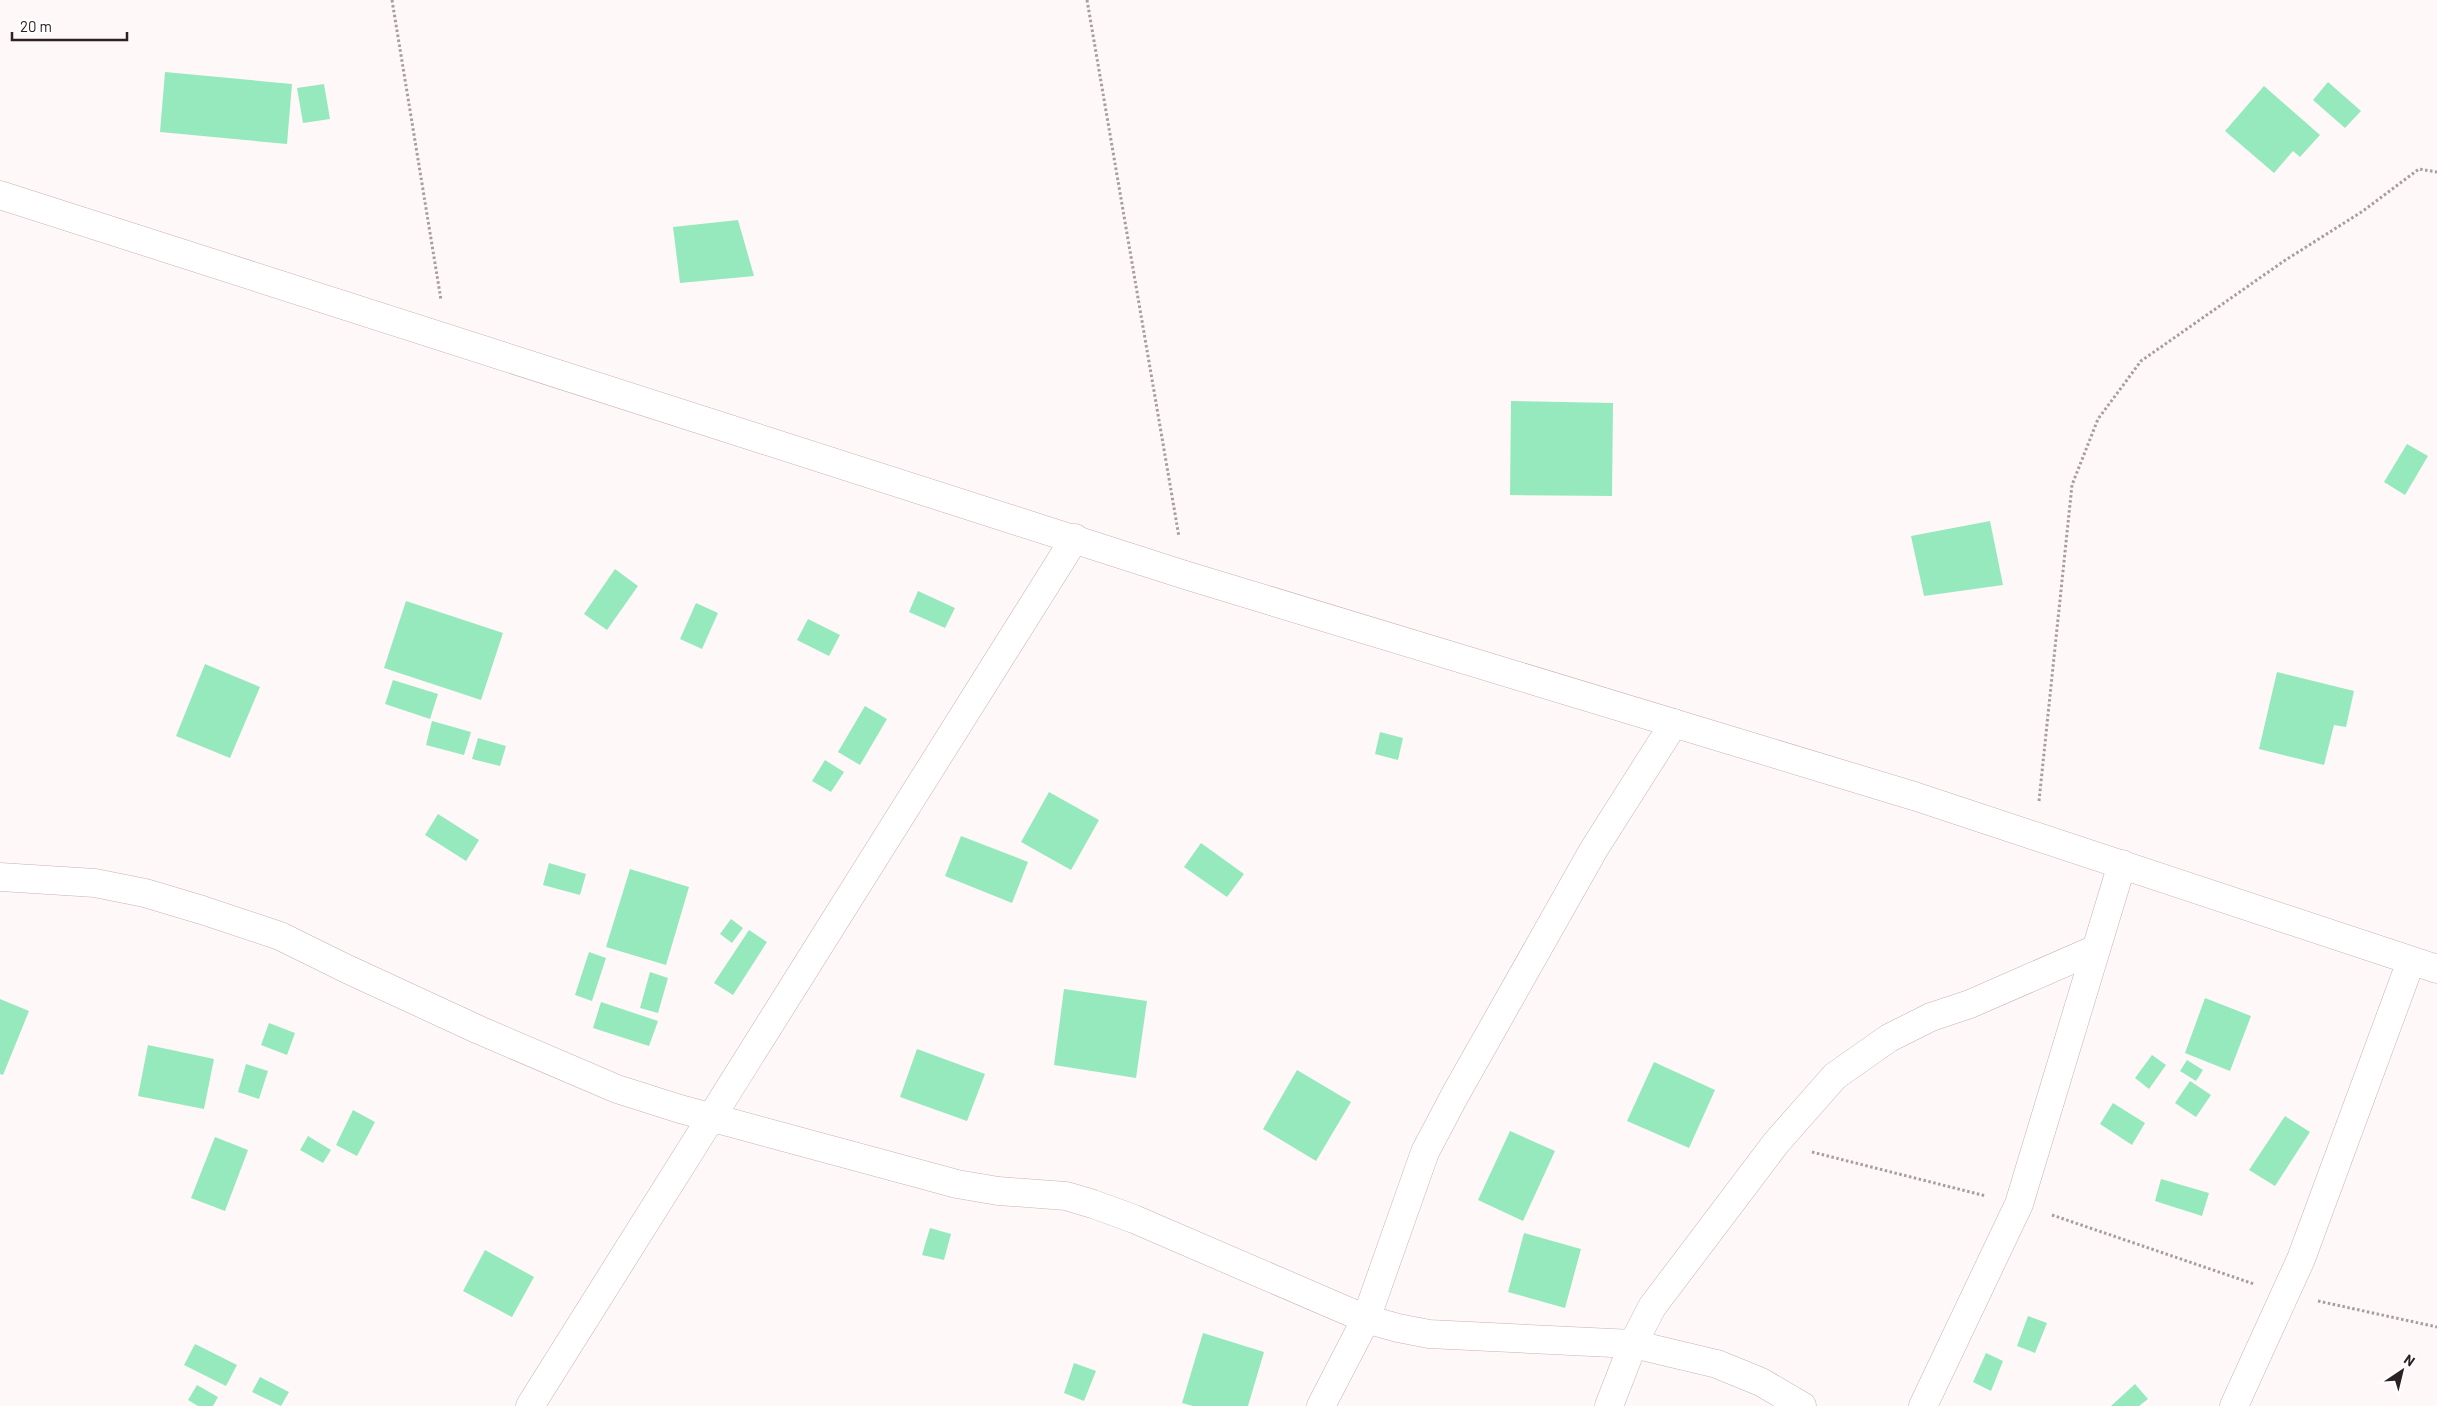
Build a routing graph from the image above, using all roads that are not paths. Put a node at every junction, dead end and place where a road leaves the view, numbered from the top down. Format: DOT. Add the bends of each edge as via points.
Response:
graph roads {
  1 [pos="0,195"];
  2 [pos="1075,538"];
  3 [pos="1674,723"];
  4 [pos="2122,864"];
  5 [pos="0,877"];
  6 [pos="2096,950"];
  7 [pos="2411,962"];
  8 [pos="2437,969"];
  9 [pos="711,1116"];
  10 [pos="1366,1319"];
  11 [pos="1633,1344"];
  12 [pos="530,1406"];
  13 [pos="1322,1406"];
  14 [pos="1609,1406"];
  15 [pos="1802,1406"];
  16 [pos="1923,1406"];
  17 [pos="2234,1406"];
  1 -- 2 [label="street"];
  2 -- 3 [label="street" via="1185,575"];
  2 -- 9 [label="street"];
  3 -- 4 [label="street"];
  3 -- 10 [label="street" via="1594,850 1450,1103 1425,1152"];
  4 -- 6 [label="street"];
  4 -- 7 [label="street"];
  5 -- 9 [label="street" via="95,883 145,893 280,936 590,1079"];
  6 -- 11 [label="street" via="1970,1004 1930,1017 1889,1038 1835,1076 1776,1143 1652,1307"];
  6 -- 16 [label="street" via="2019,1204"];
  7 -- 8 [label="street"];
  7 -- 17 [label="street" via="2301,1260"];
  9 -- 10 [label="street" via="957,1184 1066,1196 1093,1204"];
  9 -- 12 [label="street"];
  10 -- 11 [label="street" via="1429,1334"];
  10 -- 13 [label="street"];
  11 -- 14 [label="street"];
  11 -- 15 [label="street" via="1717,1364 1761,1382"];
}
